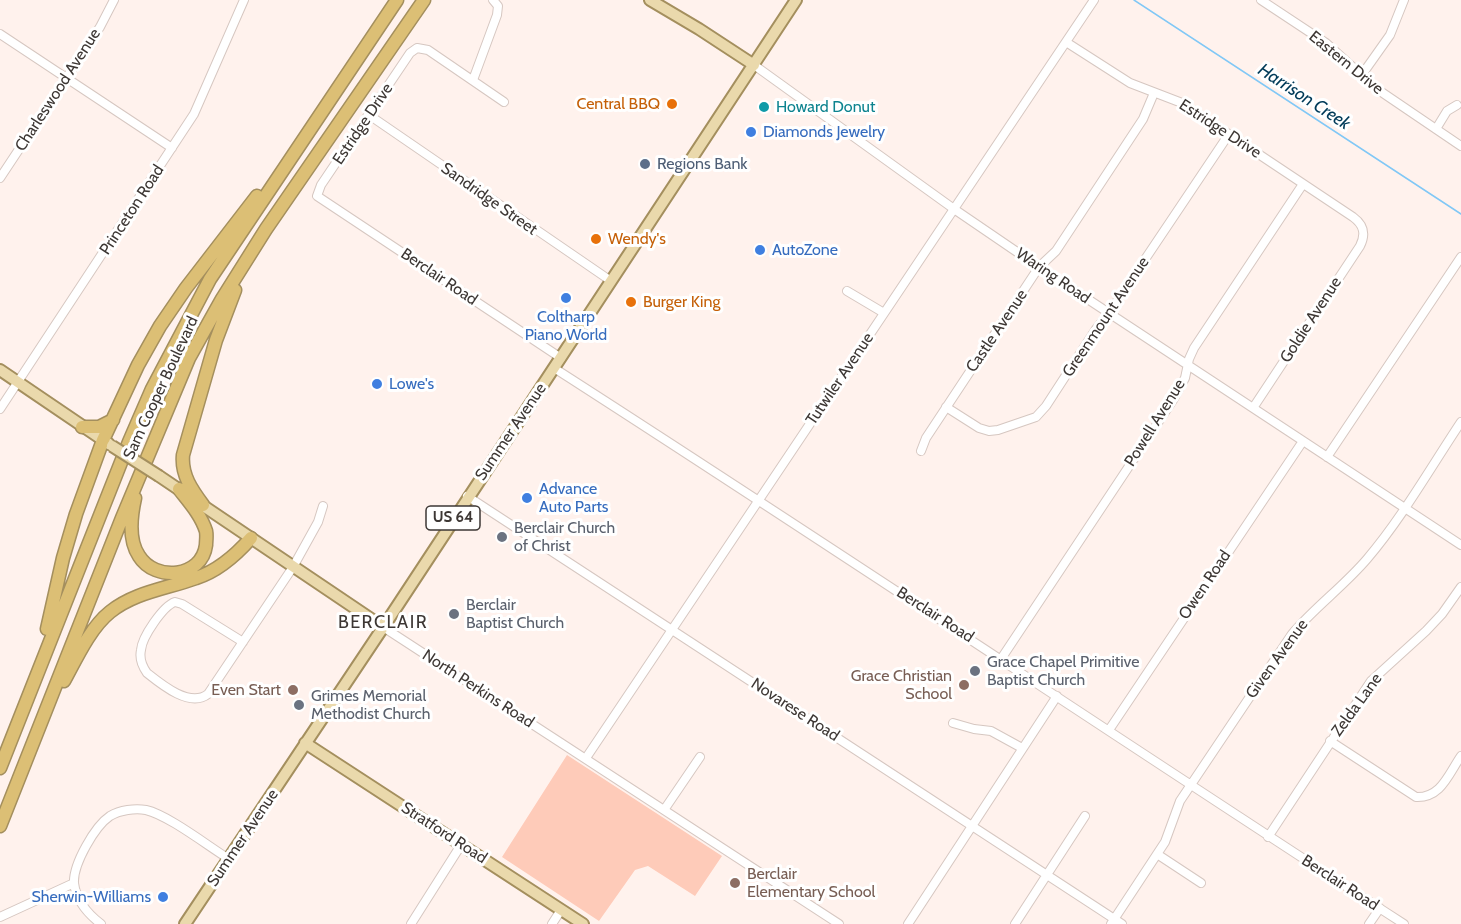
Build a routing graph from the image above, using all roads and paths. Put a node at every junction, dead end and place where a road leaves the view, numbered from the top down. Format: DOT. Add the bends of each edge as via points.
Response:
graph roads {
  1 [pos="114,0"];
  2 [pos="244,0"];
  3 [pos="398,0"];
  4 [pos="424,0"];
  5 [pos="650,0"];
  6 [pos="796,0"];
  7 [pos="1094,0"];
  8 [pos="1261,0"];
  9 [pos="1404,0"];
  10 [pos="495,3"];
  11 [pos="0,34"];
  12 [pos="1066,42"];
  13 [pos="753,65"];
  14 [pos="1361,76"];
  15 [pos="67,77"];
  16 [pos="473,80"];
  17 [pos="1154,93"];
  18 [pos="504,102"];
  19 [pos="1457,105"];
  20 [pos="369,116"];
  21 [pos="1436,129"];
  22 [pos="1229,134"];
  23 [pos="1461,146"];
  24 [pos="172,148"];
  25 [pos="279,175"];
  26 [pos="0,178"];
  27 [pos="1303,184"];
  28 [pos="317,196"];
  29 [pos="954,209"];
  30 [pos="1363,230"];
  31 [pos="261,237"];
  32 [pos="1461,257"];
  33 [pos="1039,267"];
  34 [pos="611,281"];
  35 [pos="846,291"];
  36 [pos="884,313"];
  37 [pos="1109,313"];
  38 [pos="561,358"];
  39 [pos="1188,365"];
  40 [pos="554,368"];
  41 [pos="0,370"];
  42 [pos="18,382"];
  43 [pos="946,406"];
  44 [pos="1253,408"];
  45 [pos="0,409"];
  46 [pos="1461,422"];
  47 [pos="82,427"];
  48 [pos="106,434"];
  49 [pos="1303,441"];
  50 [pos="921,451"];
  51 [pos="146,457"];
  52 [pos="1327,457"];
  53 [pos="179,489"];
  54 [pos="467,496"];
  55 [pos="759,500"];
  56 [pos="203,505"];
  57 [pos="323,507"];
  58 [pos="1404,508"];
  59 [pos="250,538"];
  60 [pos="1461,545"];
  61 [pos="293,567"];
  62 [pos="1461,587"];
  63 [pos="383,627"];
  64 [pos="671,629"];
  65 [pos="243,642"];
  66 [pos="1000,658"];
  67 [pos="1057,696"];
  68 [pos="26,703"];
  69 [pos="953,723"];
  70 [pos="1109,730"];
  71 [pos="37,732"];
  72 [pos="1330,741"];
  73 [pos="305,743"];
  74 [pos="1022,748"];
  75 [pos="1461,756"];
  76 [pos="700,757"];
  77 [pos="586,758"];
  78 [pos="0,768"];
  79 [pos="1190,785"];
  80 [pos="664,810"];
  81 [pos="1085,816"];
  82 [pos="0,826"];
  83 [pos="972,826"];
  84 [pos="1268,837"];
  85 [pos="461,844"];
  86 [pos="1157,854"];
  87 [pos="229,859"];
  88 [pos="1047,875"];
  89 [pos="74,883"];
  90 [pos="1201,883"];
  91 [pos="1380,908"];
  92 [pos="561,910"];
  93 [pos="0,917"];
  94 [pos="1116,922"];
  95 [pos="101,924"];
  96 [pos="185,924"];
  97 [pos="411,924"];
  98 [pos="552,924"];
  99 [pos="583,924"];
  100 [pos="839,924"];
  101 [pos="908,924"];
  102 [pos="1015,924"];
  103 [pos="1369,924"];
  104 [pos="1404,924"];
  1 -- 15 [label="street, Charleswood Avenue"];
  2 -- 24 [label="street, Princeton Road" via="201,101"];
  3 -- 25 [label="highway, Sam Cooper Boulevard"];
  4 -- 31 [label="highway, Sam Cooper Boulevard"];
  5 -- 13 [label="main road, Waring Road"];
  6 -- 13 [label="main road, Summer Avenue / US 64"];
  7 -- 12 [label="street, Tutwiler Avenue"];
  8 -- 14 [label="street, Eastern Drive" via="1326,43"];
  9 -- 14 [label="street" via="1390,35"];
  10 -- 16 [label="street" via="497,15"];
  11 -- 15 [label="street"];
  12 -- 17 [label="street, Estridge Drive" via="1130,83"];
  12 -- 29 [label="street, Tutwiler Avenue"];
  13 -- 29 [label="street, Waring Road"];
  13 -- 34 [label="main road, Summer Avenue / US 64"];
  14 -- 21 [label="street, Eastern Drive"];
  15 -- 24 [label="street"];
  15 -- 26 [label="street, Charleswood Avenue"];
  16 -- 18 [label="street"];
  16 -- 20 [label="street, Estridge Drive" via="424,48 417,48"];
  17 -- 22 [label="street, Estridge Drive" via="1179,101"];
  17 -- 33 [label="street, Castle Avenue" via="1143,119 1056,251"];
  19 -- 21 [label="street" via="1447,111"];
  20 -- 28 [label="street, Estridge Drive"];
  20 -- 34 [label="street, Sandridge Street"];
  21 -- 23 [label="street, Eastern Drive"];
  22 -- 27 [label="street, Estridge Drive"];
  22 -- 37 [label="street, Greenmount Avenue"];
  24 -- 42 [label="street, Princeton Road"];
  25 -- 48 [label="highway" via="255,198 160,326"];
  25 -- 68 [label="highway, Sam Cooper Boulevard" via="210,279 152,389"];
  27 -- 30 [label="street, Estridge Drive" via="1353,217"];
  27 -- 39 [label="street, Powell Avenue" via="1194,348"];
  28 -- 38 [label="street, Berclair Road"];
  29 -- 33 [label="street, Waring Road"];
  29 -- 36 [label="street, Tutwiler Avenue"];
  30 -- 44 [label="street, Goldie Avenue" via="1360,246"];
  31 -- 51 [label="highway, Sam Cooper Boulevard" via="189,358"];
  31 -- 56 [label="highway" via="229,303 183,455 182,468"];
  32 -- 52 [label="street"];
  33 -- 37 [label="street, Waring Road"];
  33 -- 43 [label="street, Castle Avenue"];
  34 -- 38 [label="main road, Summer Avenue / US 64"];
  35 -- 36 [label="street"];
  36 -- 55 [label="street, Tutwiler Avenue"];
  37 -- 39 [label="street, Waring Road"];
  37 -- 43 [label="street, Greenmount Avenue" via="1036,417 989,431"];
  38 -- 40 [label="main road, Summer Avenue / US 64"];
  39 -- 44 [label="street, Waring Road"];
  39 -- 66 [label="street, Powell Avenue" via="1173,400"];
  40 -- 54 [label="main road, Summer Avenue / US 64"];
  40 -- 55 [label="street, Berclair Road"];
  41 -- 42 [label="main road"];
  42 -- 45 [label="street, Princeton Road"];
  42 -- 47 [label="main road"];
  43 -- 50 [label="street, Castle Avenue"];
  44 -- 49 [label="street, Waring Road"];
  46 -- 58 [label="street, Given Avenue"];
  47 -- 48 [label="highway"];
  48 -- 53 [label="main road, North Perkins Road, bridge"];
  48 -- 68 [label="highway" via="76,514"];
  49 -- 52 [label="street, Waring Road"];
  49 -- 70 [label="street, Owen Road"];
  51 -- 53 [label="highway" via="134,502 133,544 139,558 169,574 184,572 197,564 205,549 207,533"];
  51 -- 71 [label="highway, Sam Cooper Boulevard"];
  52 -- 58 [label="street, Waring Road"];
  53 -- 56 [label="main road, North Perkins Road"];
  54 -- 63 [label="main road, Summer Avenue / US 64"];
  54 -- 64 [label="street, Novarese Road"];
  55 -- 64 [label="street, Tutwiler Avenue"];
  55 -- 66 [label="street, Berclair Road"];
  56 -- 59 [label="main road, North Perkins Road"];
  57 -- 61 [label="street"];
  58 -- 60 [label="street, Waring Road"];
  58 -- 79 [label="street, Given Avenue" via="1368,558 1292,634"];
  59 -- 61 [label="main road, North Perkins Road"];
  59 -- 71 [label="highway" via="238,553 198,578 129,600 108,613 81,651"];
  61 -- 63 [label="main road, North Perkins Road"];
  61 -- 65 [label="street"];
  62 -- 72 [label="street, Zelda Lane" via="1426,631 1371,681"];
  63 -- 73 [label="main road, Summer Avenue / US 64"];
  63 -- 77 [label="street, North Perkins Road"];
  64 -- 77 [label="street, Tutwiler Avenue"];
  64 -- 83 [label="street, Novarese Road"];
  65 -- 65 [label="street" via="203,698 188,698 142,667 143,640 171,604 182,604"];
  66 -- 67 [label="street, Berclair Road"];
  67 -- 70 [label="street, Berclair Road"];
  67 -- 74 [label="street"];
  68 -- 78 [label="highway, Sam Cooper Boulevard"];
  69 -- 74 [label="street" via="991,731"];
  70 -- 79 [label="street, Berclair Road"];
  71 -- 82 [label="highway, Sam Cooper Boulevard"];
  72 -- 75 [label="street" via="1416,797 1428,797 1437,791"];
  72 -- 84 [label="street, Zelda Lane"];
  73 -- 85 [label="main road, Stratford Road"];
  73 -- 87 [label="main road, Summer Avenue / US 64"];
  74 -- 83 [label="street"];
  76 -- 80 [label="street"];
  77 -- 80 [label="street, North Perkins Road"];
  79 -- 84 [label="street, Berclair Road"];
  79 -- 86 [label="street, Given Avenue"];
  80 -- 100 [label="street, North Perkins Road"];
  81 -- 88 [label="street"];
  83 -- 88 [label="street, Novarese Road"];
  83 -- 101 [label="street"];
  84 -- 91 [label="street, Berclair Road"];
  85 -- 92 [label="main road, Stratford Road"];
  85 -- 97 [label="street"];
  86 -- 90 [label="street"];
  86 -- 94 [label="street, Given Avenue"];
  87 -- 89 [label="street" via="166,819 146,810 126,810 110,816 96,830 80,860"];
  87 -- 96 [label="main road, Summer Avenue / US 64"];
  88 -- 94 [label="street, Novarese Road"];
  88 -- 102 [label="street"];
  89 -- 93 [label="street"];
  89 -- 95 [label="street" via="80,901"];
  91 -- 103 [label="street"];
  91 -- 104 [label="street, Berclair Road"];
  92 -- 98 [label="street"];
  92 -- 99 [label="main road, Stratford Road"];
}
